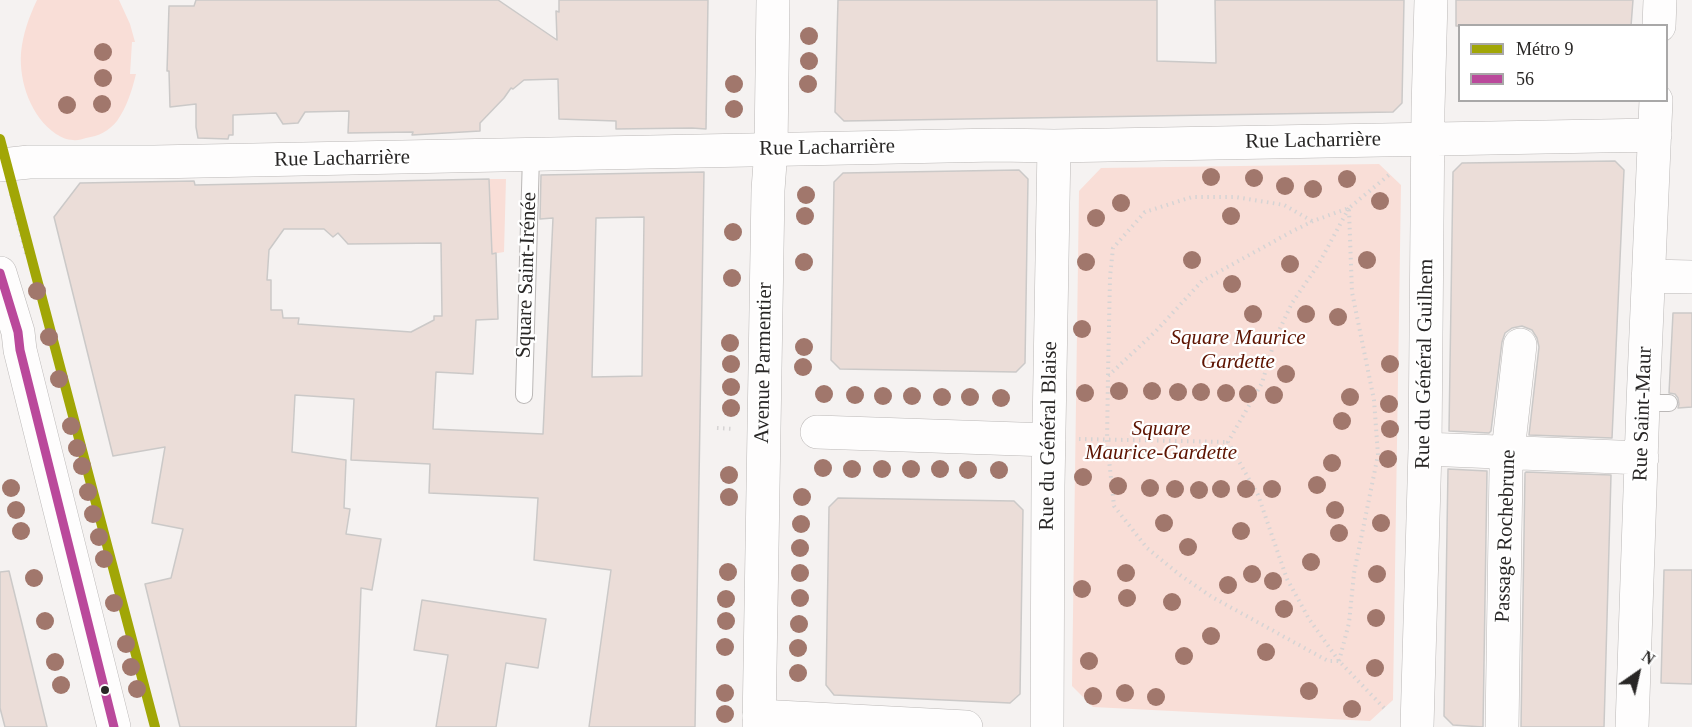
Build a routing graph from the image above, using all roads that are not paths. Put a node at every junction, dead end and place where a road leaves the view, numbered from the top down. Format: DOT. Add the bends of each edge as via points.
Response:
graph roads {
  1 [pos="773,0"];
  2 [pos="1431,0"];
  3 [pos="1660,0"];
  4 [pos="1659,24"];
  5 [pos="1656,102"];
  6 [pos="1655,135"];
  7 [pos="1428,140"];
  8 [pos="1054,146"];
  9 [pos="771,149"];
  10 [pos="531,156"];
  11 [pos="0,165"];
  12 [pos="0,273"];
  13 [pos="1648,276"];
  14 [pos="1692,277"];
  15 [pos="1520,345"];
  16 [pos="524,395"];
  17 [pos="817,432"];
  18 [pos="1062,439"];
  19 [pos="1425,449"];
  20 [pos="1508,453"];
  21 [pos="1642,458"];
  22 [pos="759,721"];
  23 [pos="114,727"];
  24 [pos="966,727"];
  25 [pos="1047,727"];
  26 [pos="1417,727"];
  27 [pos="1502,727"];
  28 [pos="1632,727"];
  1 -- 9 [label="street, Avenue Parmentier"];
  2 -- 7 [label="street, Rue du Général Guilhem"];
  3 -- 4 [label="street"];
  5 -- 6 [label="street, Rue Saint-Maur"];
  6 -- 7 [label="street, Rue Lacharrière"];
  6 -- 13 [label="street, Rue Saint-Maur"];
  7 -- 8 [label="street, Rue Lacharrière"];
  7 -- 19 [label="street, Rue du Général Guilhem"];
  8 -- 9 [label="street, Rue Lacharrière"];
  8 -- 18 [label="street, Rue du Général Blaise"];
  9 -- 10 [label="street, Rue Lacharrière"];
  9 -- 22 [label="street, Avenue Parmentier"];
  10 -- 11 [label="street, Rue Lacharrière"];
  10 -- 16 [label="lane, Square Saint-Irénée"];
  12 -- 23 [label="street" via="18,332"];
  13 -- 14 [label="street"];
  13 -- 21 [label="street, Rue Saint-Maur" via="1656,403"];
  15 -- 20 [label="street, Passage Rochebrune"];
  17 -- 18 [label="street"];
  18 -- 25 [label="street, Rue du Général Blaise"];
  19 -- 20 [label="street"];
  19 -- 26 [label="street, Rue du Général Guilhem"];
  20 -- 21 [label="street"];
  20 -- 27 [label="street, Passage Rochebrune"];
  21 -- 28 [label="street, Rue Saint-Maur"];
  22 -- 24 [label="street"];
}
